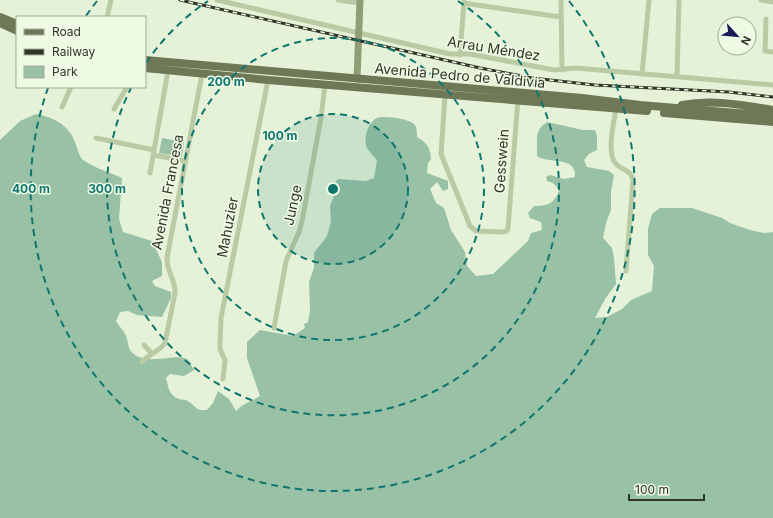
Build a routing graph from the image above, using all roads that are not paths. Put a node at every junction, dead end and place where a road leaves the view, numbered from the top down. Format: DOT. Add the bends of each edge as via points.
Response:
graph roads {
  1 [pos="111,0"];
  2 [pos="220,0"];
  3 [pos="338,0"];
  4 [pos="561,0"];
  5 [pos="649,0"];
  6 [pos="679,0"];
  7 [pos="761,0"];
  8 [pos="360,2"];
  9 [pos="464,2"];
  10 [pos="773,2"];
  11 [pos="107,16"];
  12 [pos="0,17"];
  13 [pos="561,17"];
  14 [pos="766,19"];
  15 [pos="0,23"];
  16 [pos="16,24"];
  17 [pos="16,31"];
  18 [pos="359,32"];
  19 [pos="773,52"];
  20 [pos="460,55"];
  21 [pos="146,60"];
  22 [pos="196,65"];
  23 [pos="210,66"];
  24 [pos="146,68"];
  25 [pos="562,70"];
  26 [pos="168,71"];
  27 [pos="274,72"];
  28 [pos="202,74"];
  29 [pos="642,74"];
  30 [pos="322,76"];
  31 [pos="677,76"];
  32 [pos="357,79"];
  33 [pos="268,80"];
  34 [pos="326,85"];
  35 [pos="773,85"];
  36 [pos="350,87"];
  37 [pos="71,88"];
  38 [pos="126,88"];
  39 [pos="362,88"];
  40 [pos="445,95"];
  41 [pos="518,97"];
  42 [pos="713,103"];
  43 [pos="733,104"];
  44 [pos="62,107"];
  45 [pos="673,108"];
  46 [pos="114,109"];
  47 [pos="616,109"];
  48 [pos="773,110"];
  49 [pos="704,113"];
  50 [pos="770,116"];
  51 [pos="773,122"];
  52 [pos="96,138"];
  53 [pos="153,153"];
  54 [pos="185,161"];
  55 [pos="150,173"];
  56 [pos="626,271"];
  57 [pos="274,328"];
  58 [pos="144,345"];
  59 [pos="152,353"];
  60 [pos="142,362"];
  61 [pos="223,379"];
  1 -- 11 [label="street"];
  2 -- 18 [label="street, Arrau Méndez"];
  3 -- 8 [label="street"];
  4 -- 13 [label="street"];
  5 -- 29 [label="street"];
  6 -- 31 [label="street"];
  7 -- 10 [label="street"];
  8 -- 18 [label="street"];
  9 -- 13 [label="street"];
  9 -- 20 [label="street"];
  12 -- 16 [label="main road"];
  13 -- 25 [label="street"];
  14 -- 19 [label="street" via="765,51"];
  15 -- 17 [label="main road"];
  18 -- 20 [label="street, Arrau Méndez"];
  18 -- 32 [label="street"];
  20 -- 25 [label="street, Arrau Méndez" via="470,54"];
  21 -- 22 [label="main road, Avenida Pedro de Valdivia"];
  22 -- 23 [label="main road, Avenida Pedro de Valdivia"];
  22 -- 28 [label="main road"];
  23 -- 27 [label="main road, Avenida Pedro de Valdivia"];
  23 -- 28 [label="main road"];
  24 -- 26 [label="main road, Avenida Pedro de Valdivia"];
  25 -- 29 [label="street, Arrau Méndez" via="576,68"];
  26 -- 28 [label="main road, Avenida Pedro de Valdivia"];
  26 -- 53 [label="street"];
  27 -- 30 [label="main road, Avenida Pedro de Valdivia"];
  27 -- 33 [label="main road"];
  28 -- 33 [label="main road, Avenida Pedro de Valdivia"];
  28 -- 54 [label="street, Avenida Francesa"];
  29 -- 31 [label="street, Arrau Méndez"];
  30 -- 32 [label="main road, Avenida Pedro de Valdivia"];
  30 -- 34 [label="main road"];
  31 -- 35 [label="street, Arrau Méndez"];
  32 -- 36 [label="main road"];
  32 -- 39 [label="main road"];
  32 -- 41 [label="main road, Avenida Pedro de Valdivia"];
  33 -- 34 [label="main road, Avenida Pedro de Valdivia"];
  33 -- 61 [label="street, Mahuzier" via="222,318 220,349 225,360"];
  34 -- 36 [label="main road, Avenida Pedro de Valdivia"];
  34 -- 57 [label="street, Junge" via="302,221 286,260"];
  36 -- 39 [label="main road, Avenida Pedro de Valdivia"];
  37 -- 44 [label="street"];
  38 -- 46 [label="street"];
  39 -- 40 [label="main road, Avenida Pedro de Valdivia"];
  40 -- 41 [label="main road, Avenida Pedro de Valdivia"];
  40 -- 41 [label="street, Gesswein" via="441,154 470,226 476,231 503,232 508,228"];
  41 -- 45 [label="main road, Avenida Pedro de Valdivia"];
  41 -- 47 [label="main road, Avenida Pedro de Valdivia"];
  42 -- 43 [label="main road"];
  42 -- 45 [label="main road"];
  42 -- 49 [label="main road"];
  43 -- 48 [label="main road"];
  43 -- 50 [label="main road"];
  45 -- 49 [label="main road, Avenida Pedro de Valdivia"];
  47 -- 49 [label="main road, Avenida Pedro de Valdivia"];
  47 -- 56 [label="street" via="612,156 617,165 630,172 633,180"];
  49 -- 50 [label="main road, Avenida Pedro de Valdivia"];
  49 -- 51 [label="main road, Avenida Pedro de Valdivia"];
  52 -- 53 [label="street"];
  53 -- 54 [label="street"];
  53 -- 55 [label="street"];
  54 -- 59 [label="street, Avenida Francesa" via="167,261 176,293 165,343"];
  58 -- 59 [label="street"];
  59 -- 60 [label="street, Avenida Francesa"];
}
